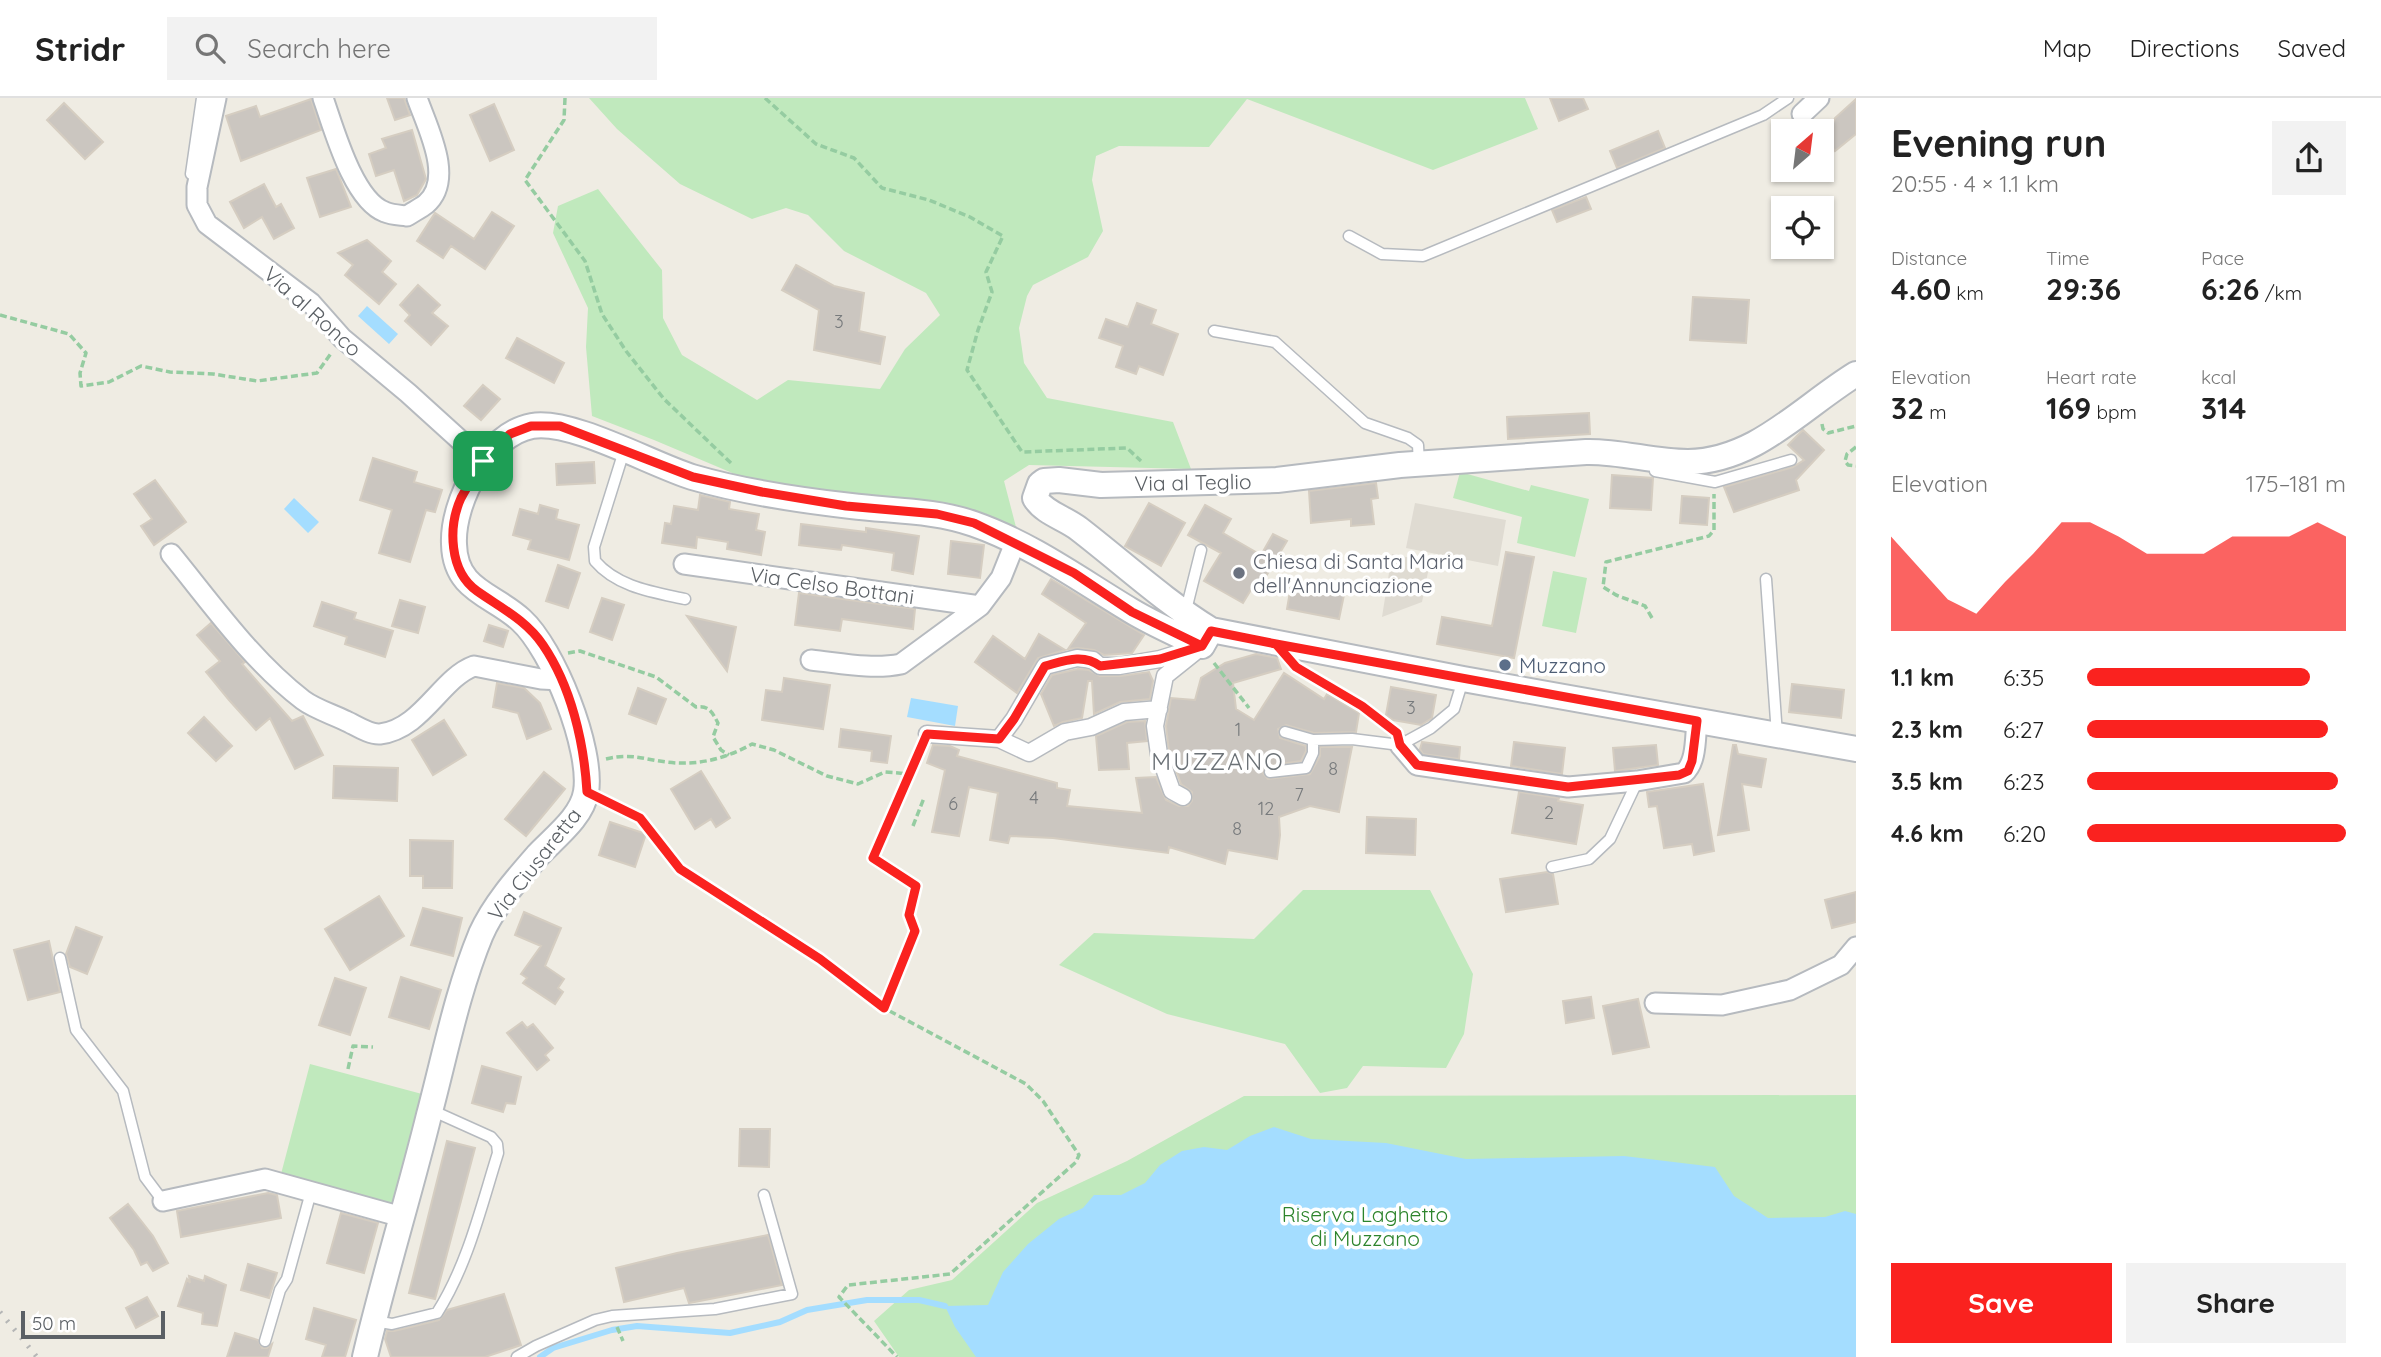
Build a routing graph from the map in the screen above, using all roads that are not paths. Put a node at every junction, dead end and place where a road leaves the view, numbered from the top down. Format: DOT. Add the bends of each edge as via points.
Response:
graph roads {
  1 [pos="202,98"];
  2 [pos="216,98"];
  3 [pos="323,98"];
  4 [pos="417,98"];
  5 [pos="1788,98"];
  6 [pos="1819,98"];
  7 [pos="1802,114"];
  8 [pos="207,224"];
  9 [pos="1349,236"];
  10 [pos="1214,331"];
  11 [pos="1856,374"];
  12 [pos="624,451"];
  13 [pos="1628,454"];
  14 [pos="1791,460"];
  15 [pos="483,461"];
  16 [pos="1419,464"];
  17 [pos="1015,543"];
  18 [pos="1201,550"];
  19 [pos="171,554"];
  20 [pos="684,564"];
  21 [pos="1766,579"];
  22 [pos="685,599"];
  23 [pos="980,607"];
  24 [pos="1185,614"];
  25 [pos="1207,638"];
  26 [pos="1266,643"];
  27 [pos="811,660"];
  28 [pos="556,670"];
  29 [pos="1463,679"];
  30 [pos="1158,709"];
  31 [pos="1697,721"];
  32 [pos="1285,732"];
  33 [pos="927,734"];
  34 [pos="1777,735"];
  35 [pos="999,739"];
  36 [pos="1314,740"];
  37 [pos="1400,745"];
  38 [pos="1856,749"];
  39 [pos="1270,772"];
  40 [pos="1637,781"];
  41 [pos="1182,797"];
  42 [pos="1552,867"];
  43 [pos="1856,947"];
  44 [pos="60,958"];
  45 [pos="1655,1003"];
  46 [pos="431,1110"];
  47 [pos="311,1192"];
  48 [pos="764,1195"];
  49 [pos="163,1201"];
  50 [pos="402,1217"];
  51 [pos="374,1321"];
  52 [pos="265,1341"];
  53 [pos="366,1351"];
  54 [pos="517,1357"];
  1 -- 8 [label="lane" via="187,205"];
  2 -- 8 [label="street" via="197,187 197,205"];
  3 -- 4 [label="street" via="362,192 384,212 407,216 428,203 439,183 438,155"];
  5 -- 9 [label="lane" via="1763,115 1423,256 1382,254"];
  6 -- 7 [label="street"];
  8 -- 15 [label="street, Via al Ronco" via="311,303 341,338"];
  10 -- 16 [label="lane" via="1275,342 1365,423 1418,445"];
  11 -- 13 [label="street, Via al Teglio" via="1788,424 1737,452 1687,462"];
  12 -- 15 [label="street, Via Ciusaretta" via="560,426 531,426 510,434"];
  12 -- 17 [label="street, Via Ciusaretta" via="693,477 762,492 937,514 974,523"];
  12 -- 22 [label="lane" via="594,547 595,561 603,571 637,589"];
  13 -- 14 [label="lane, Via al Teglio" via="1648,470 1715,482"];
  13 -- 16 [label="street, Via al Teglio" via="1586,452"];
  15 -- 28 [label="street, Via Ciusaretta" via="460,500 454,525 457,568 474,589 520,619 543,645"];
  16 -- 24 [label="street, Via al Teglio" via="1277,480 1101,485 1059,480 1040,484 1035,498 1041,505 1076,527"];
  17 -- 23 [label="street" via="1001,578"];
  17 -- 25 [label="street, Via Ciusaretta" via="1074,573 1132,612"];
  18 -- 24 [label="lane"];
  19 -- 28 [label="street" via="262,664 305,701 379,734 399,727 474,666 541,680"];
  20 -- 23 [label="street, Via Celso Bottani"];
  21 -- 34 [label="lane"];
  23 -- 27 [label="street" via="901,664 888,667"];
  24 -- 25 [label="street, Via al Teglio"];
  25 -- 26 [label="street, Via al Teglio"];
  25 -- 30 [label="street" via="1165,676"];
  25 -- 35 [label="street" via="1160,659 1100,666 1077,658 1045,666"];
  26 -- 29 [label="street, Via al Teglio"];
  26 -- 37 [label="lane" via="1296,667 1362,706 1397,733"];
  28 -- 46 [label="street, Via Ciusaretta" via="574,717 587,792 578,812 498,903 482,931"];
  29 -- 31 [label="street, Via al Teglio"];
  29 -- 37 [label="lane" via="1454,709 1431,729"];
  30 -- 35 [label="street" via="1124,712 1091,727 1065,732 1029,752"];
  30 -- 41 [label="street" via="1159,754 1172,791"];
  31 -- 34 [label="street, Via al Teglio"];
  31 -- 40 [label="street" via="1688,771"];
  32 -- 36 [label="lane"];
  33 -- 35 [label="street"];
  34 -- 38 [label="street, Via al Teglio"];
  36 -- 37 [label="lane"];
  36 -- 39 [label="lane" via="1306,768"];
  37 -- 40 [label="street" via="1417,765 1568,787"];
  40 -- 42 [label="lane" via="1610,839 1589,859"];
  43 -- 45 [label="street" via="1841,965 1790,990 1722,1005"];
  44 -- 49 [label="lane" via="76,1030 123,1091 145,1177"];
  46 -- 50 [label="street, Via Ciusaretta"];
  46 -- 51 [label="lane" via="491,1137 498,1153 465,1257 437,1313 391,1324"];
  47 -- 49 [label="street" via="265,1179"];
  47 -- 50 [label="street"];
  47 -- 52 [label="lane"];
  48 -- 54 [label="lane" via="792,1294 715,1309 612,1316"];
  50 -- 51 [label="street, Via Ciusaretta"];
  51 -- 53 [label="street, Via Ciusaretta"];
}
